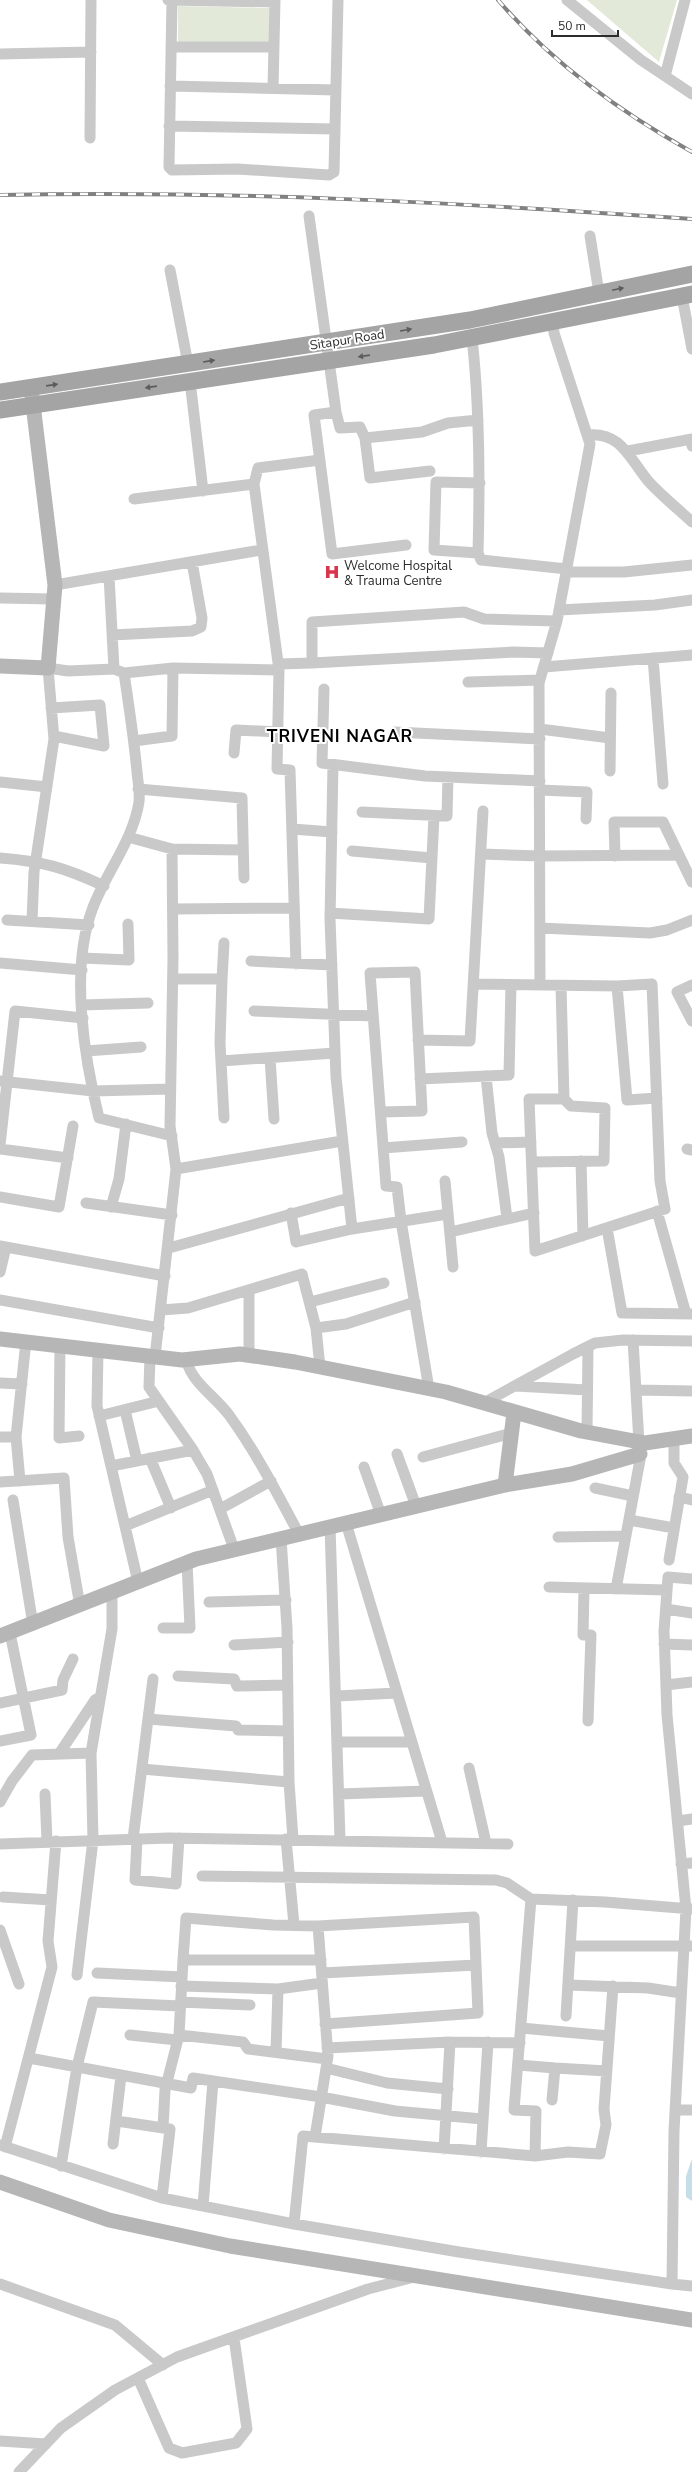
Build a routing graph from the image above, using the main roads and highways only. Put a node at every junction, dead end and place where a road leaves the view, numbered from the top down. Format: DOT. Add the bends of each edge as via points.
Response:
graph roads {
  1 [pos="692,274"];
  2 [pos="689,293"];
  3 [pos="0,392"];
  4 [pos="0,410"];
  3 -- 1 [label="main road, Sitapur Road, one-way" via="470,320"];
  2 -- 4 [label="main road, Sitapur Road, one-way" via="472,338"];
}
